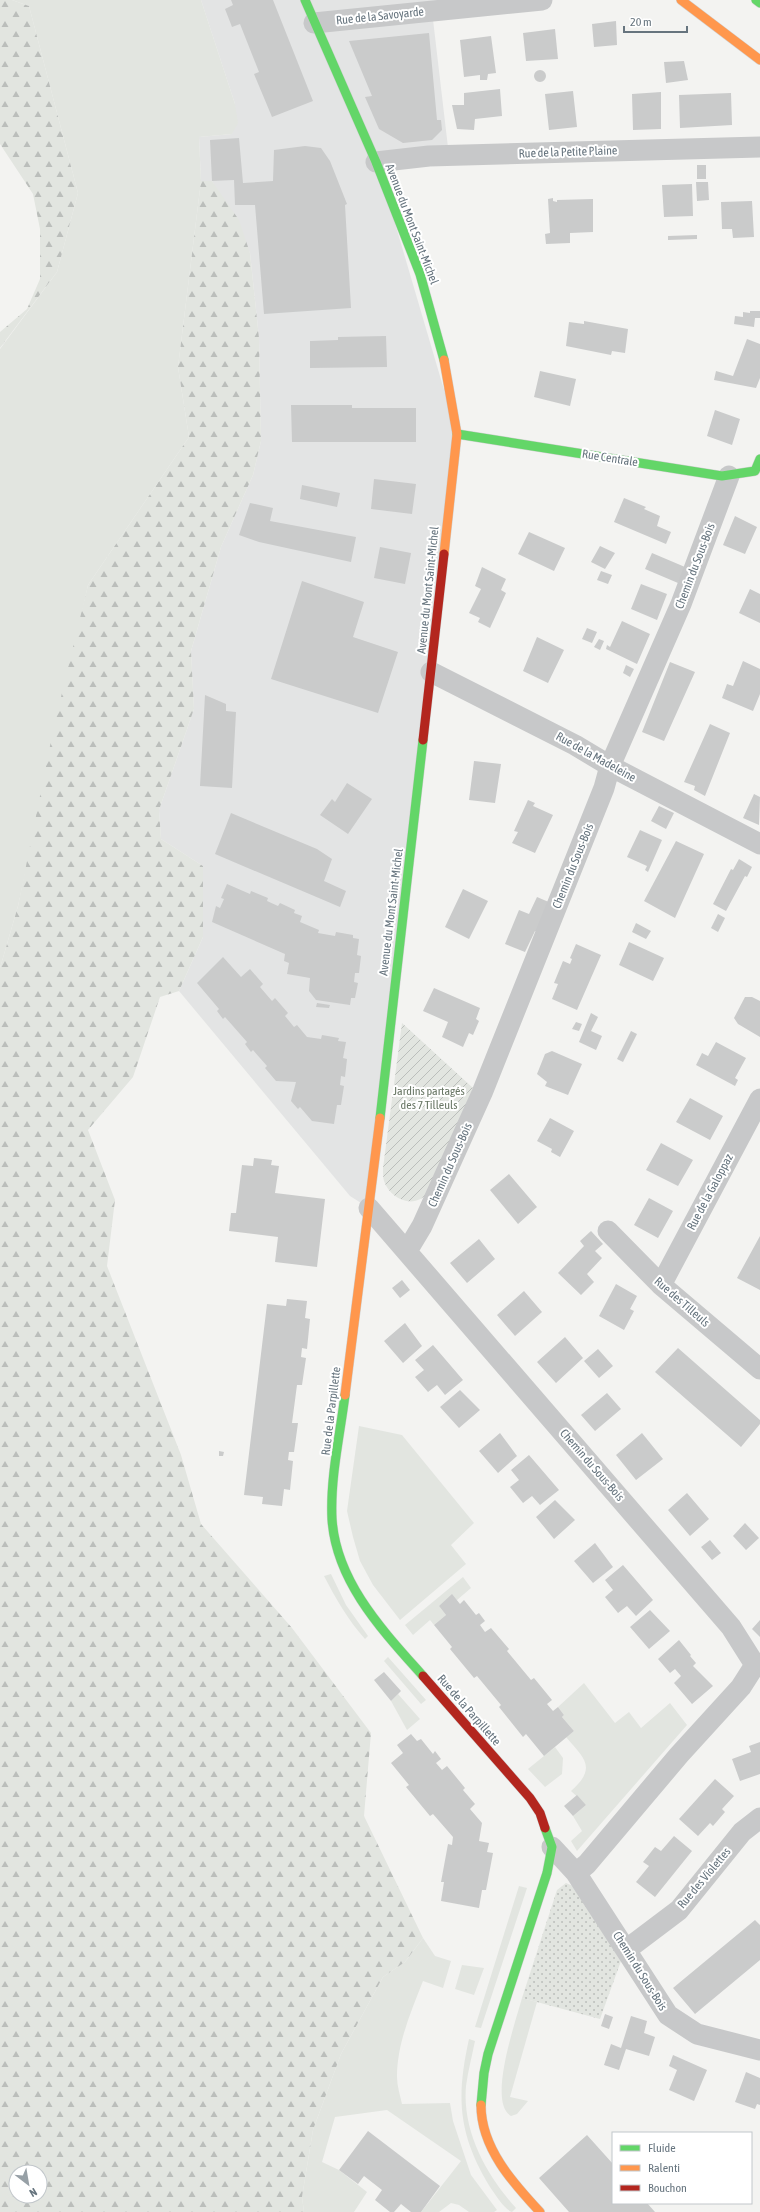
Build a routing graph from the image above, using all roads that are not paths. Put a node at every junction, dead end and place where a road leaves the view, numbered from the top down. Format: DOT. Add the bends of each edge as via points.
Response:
graph roads {
  1 [pos="305,0"];
  2 [pos="542,0"];
  3 [pos="681,0"];
  4 [pos="756,0"];
  5 [pos="760,3"];
  6 [pos="314,23"];
  7 [pos="760,60"];
  8 [pos="760,147"];
  9 [pos="376,162"];
  10 [pos="457,434"];
  11 [pos="758,469"];
  12 [pos="729,476"];
  13 [pos="431,672"];
  14 [pos="610,766"];
  15 [pos="760,844"];
  16 [pos="760,1099"];
  17 [pos="369,1208"];
  18 [pos="608,1231"];
  19 [pos="407,1251"];
  20 [pos="661,1285"];
  21 [pos="760,1369"];
  22 [pos="757,1666"];
  23 [pos="760,1818"];
  24 [pos="552,1847"];
  25 [pos="576,1873"];
  26 [pos="626,1950"];
  27 [pos="760,2050"];
  28 [pos="540,2212"];
  1 -- 6 [label="main road, Avenue du Mont Saint-Michel"];
  2 -- 6 [label="street, Rue de la Savoyarde"];
  3 -- 7 [label="main road"];
  4 -- 5 [label="main road"];
  6 -- 9 [label="main road, Avenue du Mont Saint-Michel"];
  8 -- 9 [label="street, Rue de la Petite Plaine" via="429,156"];
  9 -- 10 [label="main road, Avenue du Mont Saint-Michel" via="420,274 445,365"];
  10 -- 12 [label="main road, Rue Centrale"];
  10 -- 13 [label="main road, Avenue du Mont Saint-Michel"];
  11 -- 12 [label="main road, Rue Centrale"];
  12 -- 14 [label="street, Chemin du Sous-Bois" via="681,604"];
  13 -- 14 [label="street, Rue de la Madeleine" via="576,745"];
  13 -- 17 [label="main road, Avenue du Mont Saint-Michel"];
  14 -- 15 [label="street, Rue de la Madeleine"];
  14 -- 19 [label="street, Chemin du Sous-Bois" via="604,788 482,1093 422,1226"];
  16 -- 20 [label="street, Rue de la Galoppaz"];
  17 -- 19 [label="street, Chemin du Sous-Bois"];
  17 -- 24 [label="main road, Rue de la Parpillette" via="333,1488 332,1519 340,1556 355,1591 372,1616 530,1798 540,1813"];
  18 -- 20 [label="street, Rue des Tilleuls"];
  19 -- 22 [label="street, Chemin du Sous-Bois" via="731,1627"];
  20 -- 21 [label="street, Rue des Tilleuls"];
  22 -- 25 [label="street" via="587,1864"];
  23 -- 26 [label="street, Rue des Violettes" via="742,1832 679,1910"];
  24 -- 25 [label="street, Chemin du Sous-Bois"];
  24 -- 28 [label="main road" via="547,1873 486,2061 482,2095 483,2125 492,2152 512,2182"];
  25 -- 26 [label="street, Chemin du Sous-Bois"];
  26 -- 27 [label="street, Chemin du Sous-Bois" via="668,2015 697,2034"];
}
